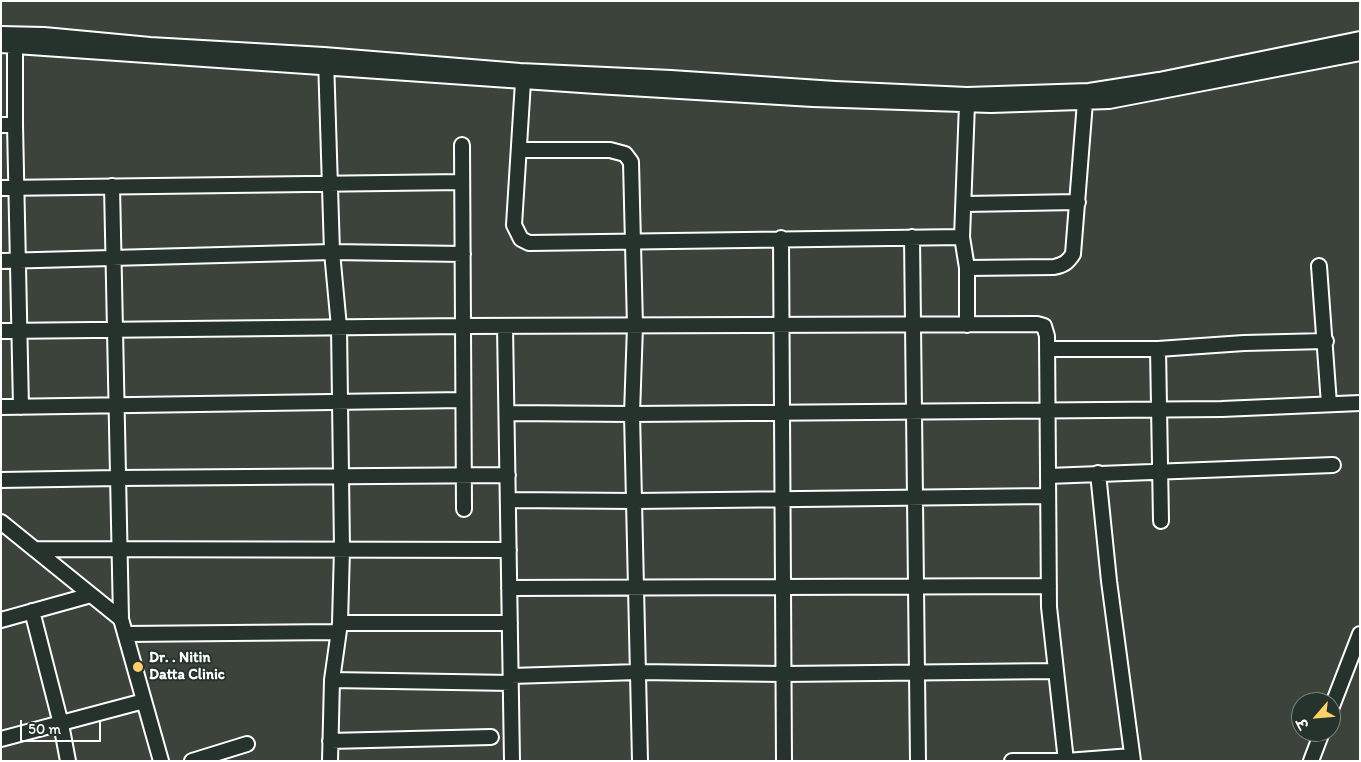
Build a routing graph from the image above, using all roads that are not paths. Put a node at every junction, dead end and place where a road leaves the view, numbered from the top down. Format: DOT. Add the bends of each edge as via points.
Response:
graph roads {
  1 [pos="1,34"];
  2 [pos="1360,39"];
  3 [pos="8,46"];
  4 [pos="1360,53"];
  5 [pos="326,61"];
  6 [pos="523,82"];
  7 [pos="1085,102"];
  8 [pos="967,104"];
  9 [pos="8,125"];
  10 [pos="462,145"];
  11 [pos="520,150"];
  12 [pos="331,182"];
  13 [pos="462,182"];
  14 [pos="112,186"];
  15 [pos="1,188"];
  16 [pos="16,188"];
  17 [pos="1078,202"];
  18 [pos="965,204"];
  19 [pos="912,237"];
  20 [pos="962,237"];
  21 [pos="781,238"];
  22 [pos="633,242"];
  23 [pos="332,252"];
  24 [pos="462,254"];
  25 [pos="114,257"];
  26 [pos="1,261"];
  27 [pos="18,261"];
  28 [pos="1319,266"];
  29 [pos="967,268"];
  30 [pos="913,324"];
  31 [pos="781,325"];
  32 [pos="967,325"];
  33 [pos="463,326"];
  34 [pos="505,326"];
  35 [pos="635,326"];
  36 [pos="339,327"];
  37 [pos="115,330"];
  38 [pos="19,331"];
  39 [pos="1,332"];
  40 [pos="1326,341"];
  41 [pos="1047,349"];
  42 [pos="1158,349"];
  43 [pos="463,400"];
  44 [pos="340,402"];
  45 [pos="1360,402"];
  46 [pos="1329,404"];
  47 [pos="117,405"];
  48 [pos="20,406"];
  49 [pos="1,407"];
  50 [pos="1048,410"];
  51 [pos="1159,410"];
  52 [pos="914,411"];
  53 [pos="782,412"];
  54 [pos="507,413"];
  55 [pos="632,414"];
  56 [pos="1333,464"];
  57 [pos="1098,473"];
  58 [pos="1160,473"];
  59 [pos="508,475"];
  60 [pos="341,476"];
  61 [pos="464,476"];
  62 [pos="1048,476"];
  63 [pos="118,478"];
  64 [pos="1,480"];
  65 [pos="1048,496"];
  66 [pos="915,497"];
  67 [pos="782,498"];
  68 [pos="508,500"];
  69 [pos="635,501"];
  70 [pos="464,509"];
  71 [pos="1161,521"];
  72 [pos="1,522"];
  73 [pos="34,549"];
  74 [pos="120,549"];
  75 [pos="342,549"];
  76 [pos="509,550"];
  77 [pos="783,586"];
  78 [pos="916,586"];
  79 [pos="1049,586"];
  80 [pos="509,588"];
  81 [pos="637,588"];
  82 [pos="91,595"];
  83 [pos="32,612"];
  84 [pos="121,619"];
  85 [pos="1,620"];
  86 [pos="510,623"];
  87 [pos="339,627"];
  88 [pos="125,634"];
  89 [pos="1360,634"];
  90 [pos="1056,671"];
  91 [pos="638,672"];
  92 [pos="917,672"];
  93 [pos="784,674"];
  94 [pos="511,679"];
  95 [pos="332,680"];
  96 [pos="1338,692"];
  97 [pos="144,702"];
  98 [pos="61,724"];
  99 [pos="491,737"];
  100 [pos="1,739"];
  101 [pos="330,741"];
  102 [pos="1318,742"];
  103 [pos="247,744"];
  104 [pos="1133,758"];
  105 [pos="68,761"];
  106 [pos="161,761"];
  107 [pos="192,761"];
  108 [pos="330,761"];
  109 [pos="512,761"];
  110 [pos="640,761"];
  111 [pos="784,761"];
  112 [pos="918,761"];
  113 [pos="1012,761"];
  114 [pos="1066,761"];
  115 [pos="1311,761"];
  1 -- 5 [label="street" via="44,35"];
  2 -- 5 [label="street" via="1089,91 977,94"];
  3 -- 5 [label="street"];
  3 -- 9 [label="street"];
  4 -- 7 [label="street" via="1152,94"];
  5 -- 6 [label="street"];
  5 -- 12 [label="street"];
  6 -- 8 [label="street" via="813,99"];
  6 -- 11 [label="street"];
  7 -- 8 [label="street"];
  7 -- 17 [label="street"];
  8 -- 18 [label="street"];
  9 -- 16 [label="street"];
  10 -- 13 [label="street"];
  11 -- 22 [label="street" via="610,150 625,154 631,162"];
  11 -- 22 [label="street" via="514,225 521,239 529,243"];
  12 -- 13 [label="street"];
  12 -- 14 [label="street"];
  12 -- 23 [label="street"];
  13 -- 24 [label="street"];
  14 -- 16 [label="street"];
  14 -- 25 [label="street"];
  15 -- 16 [label="street"];
  16 -- 27 [label="street"];
  17 -- 18 [label="street"];
  17 -- 29 [label="street" via="1073,254 1069,261 1054,267"];
  18 -- 20 [label="street"];
  19 -- 20 [label="street"];
  19 -- 21 [label="street"];
  19 -- 30 [label="street"];
  20 -- 29 [label="street"];
  21 -- 22 [label="street"];
  21 -- 31 [label="street"];
  22 -- 35 [label="street"];
  23 -- 24 [label="street"];
  23 -- 25 [label="street"];
  23 -- 36 [label="street"];
  24 -- 33 [label="street"];
  25 -- 27 [label="street"];
  25 -- 37 [label="street"];
  26 -- 27 [label="street"];
  27 -- 38 [label="street"];
  28 -- 40 [label="street"];
  29 -- 32 [label="street"];
  30 -- 31 [label="street"];
  30 -- 32 [label="street"];
  30 -- 52 [label="street"];
  31 -- 35 [label="street"];
  31 -- 53 [label="street"];
  32 -- 41 [label="street" via="1044,326"];
  33 -- 34 [label="street"];
  33 -- 36 [label="street"];
  33 -- 43 [label="street"];
  34 -- 35 [label="street"];
  34 -- 54 [label="street"];
  35 -- 55 [label="street"];
  36 -- 37 [label="street"];
  36 -- 44 [label="street"];
  37 -- 38 [label="street"];
  37 -- 47 [label="street"];
  38 -- 39 [label="street"];
  38 -- 48 [label="street"];
  40 -- 42 [label="street"];
  40 -- 46 [label="street"];
  41 -- 42 [label="street"];
  41 -- 50 [label="street"];
  42 -- 51 [label="street"];
  43 -- 44 [label="street"];
  43 -- 61 [label="street"];
  44 -- 47 [label="street"];
  44 -- 60 [label="street"];
  45 -- 46 [label="street"];
  46 -- 51 [label="street"];
  47 -- 48 [label="street"];
  47 -- 63 [label="street"];
  48 -- 49 [label="street"];
  50 -- 51 [label="street"];
  50 -- 52 [label="street"];
  50 -- 62 [label="street"];
  51 -- 58 [label="street"];
  52 -- 53 [label="street"];
  52 -- 66 [label="street"];
  53 -- 55 [label="street"];
  53 -- 67 [label="street"];
  54 -- 55 [label="street"];
  54 -- 59 [label="street"];
  55 -- 69 [label="street"];
  56 -- 58 [label="street"];
  57 -- 58 [label="street"];
  57 -- 62 [label="street"];
  57 -- 104 [label="street"];
  58 -- 71 [label="street"];
  59 -- 61 [label="street"];
  59 -- 68 [label="street"];
  60 -- 61 [label="street"];
  60 -- 63 [label="street"];
  60 -- 75 [label="street"];
  61 -- 70 [label="street"];
  62 -- 65 [label="street"];
  63 -- 64 [label="street"];
  63 -- 74 [label="street"];
  65 -- 66 [label="street"];
  65 -- 79 [label="street"];
  66 -- 67 [label="street"];
  66 -- 78 [label="street"];
  67 -- 69 [label="street"];
  67 -- 77 [label="street"];
  68 -- 69 [label="street"];
  68 -- 76 [label="street"];
  69 -- 81 [label="street"];
  72 -- 73 [label="street"];
  73 -- 74 [label="street"];
  73 -- 82 [label="street"];
  74 -- 75 [label="street"];
  74 -- 84 [label="street"];
  75 -- 76 [label="street"];
  75 -- 87 [label="street"];
  76 -- 80 [label="street"];
  77 -- 78 [label="street"];
  77 -- 81 [label="street"];
  77 -- 93 [label="street"];
  78 -- 79 [label="street"];
  78 -- 92 [label="street"];
  79 -- 90 [label="street"];
  80 -- 81 [label="street"];
  80 -- 86 [label="street"];
  81 -- 91 [label="street"];
  82 -- 83 [label="street"];
  82 -- 84 [label="street"];
  83 -- 85 [label="street"];
  83 -- 98 [label="street"];
  84 -- 88 [label="street"];
  86 -- 87 [label="street"];
  86 -- 94 [label="street"];
  87 -- 88 [label="street"];
  87 -- 95 [label="street"];
  88 -- 97 [label="street"];
  89 -- 96 [label="street"];
  90 -- 92 [label="street"];
  90 -- 114 [label="street"];
  91 -- 93 [label="street"];
  91 -- 94 [label="street"];
  91 -- 110 [label="street"];
  92 -- 93 [label="street"];
  92 -- 112 [label="street"];
  93 -- 111 [label="street"];
  94 -- 95 [label="street"];
  94 -- 109 [label="street"];
  95 -- 101 [label="street"];
  97 -- 98 [label="street"];
  97 -- 106 [label="street"];
  98 -- 100 [label="street"];
  98 -- 105 [label="street"];
  99 -- 101 [label="street"];
  101 -- 108 [label="street"];
  102 -- 115 [label="street"];
  103 -- 107 [label="street"];
  104 -- 114 [label="street"];
  113 -- 114 [label="street"];
}
